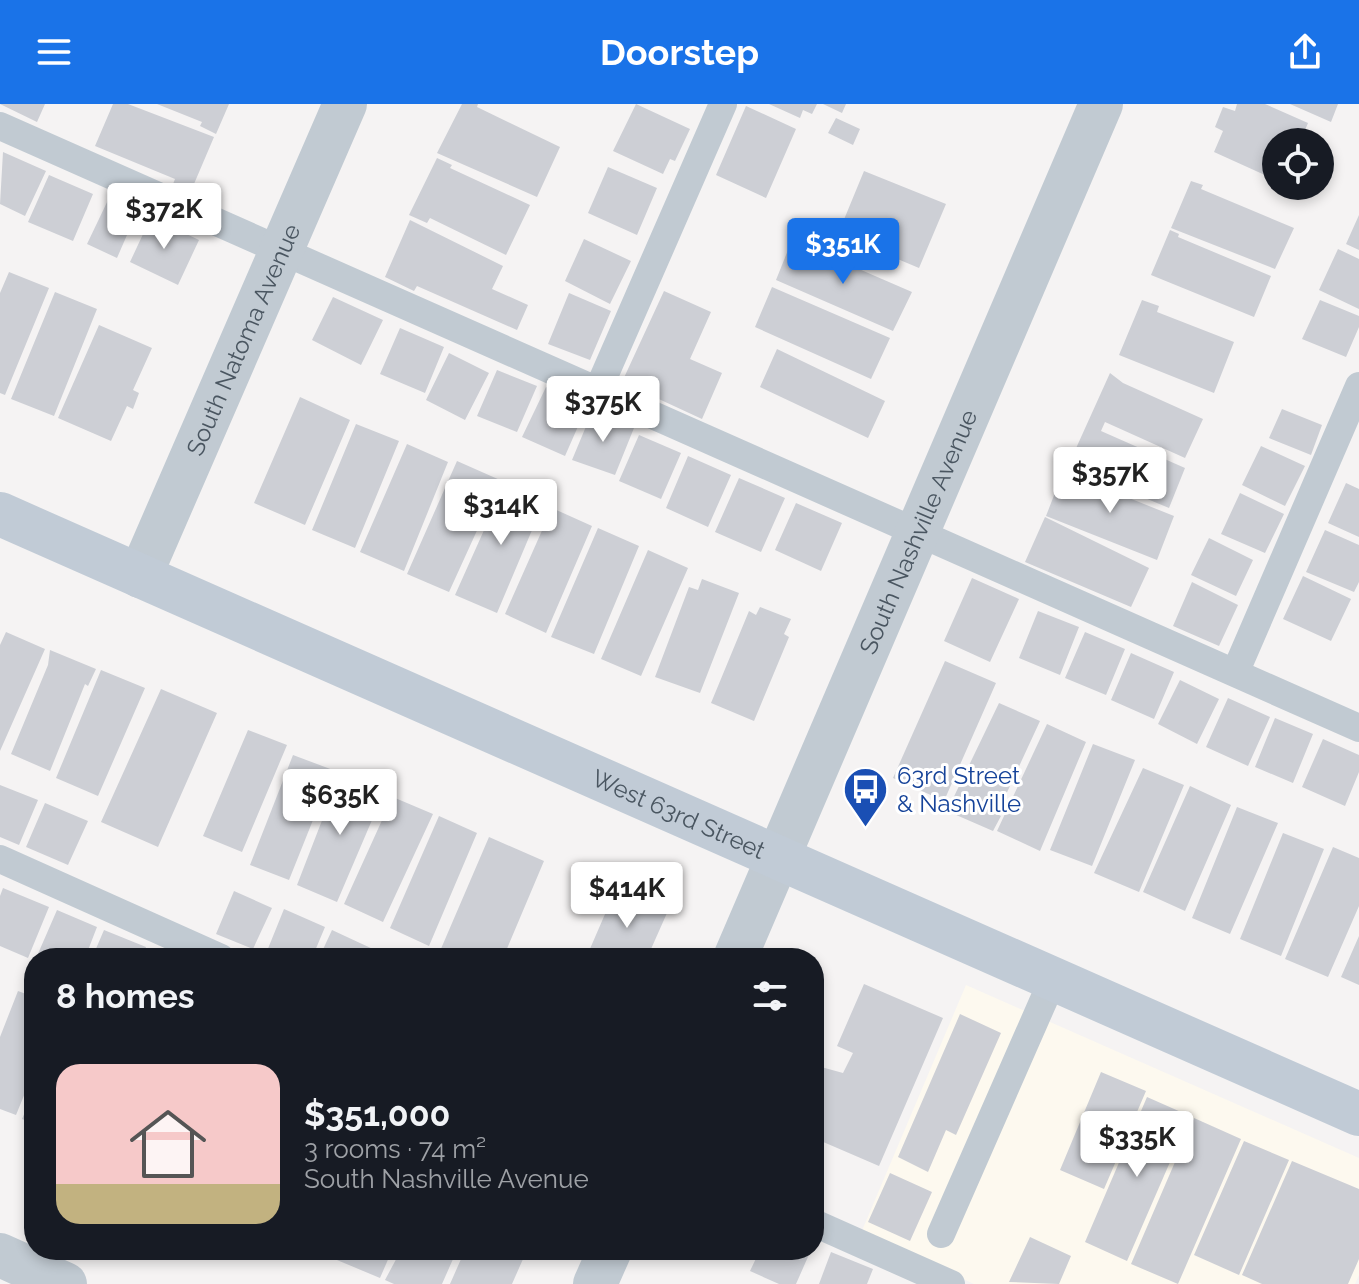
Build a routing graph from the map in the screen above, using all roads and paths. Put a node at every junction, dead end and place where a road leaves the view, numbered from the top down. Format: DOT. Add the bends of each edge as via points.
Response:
graph roads {
  1 [pos="345,104"];
  2 [pos="723,104"];
  3 [pos="1101,104"];
  4 [pos="0,126"];
  5 [pos="281,250"];
  6 [pos="1359,386"];
  7 [pos="598,390"];
  8 [pos="0,514"];
  9 [pos="917,534"];
  10 [pos="140,576"];
  11 [pos="1235,673"];
  12 [pos="1359,728"];
  13 [pos="778,858"];
  14 [pos="0,859"];
  15 [pos="199,948"];
  16 [pos="739,948"];
  17 [pos="1053,979"];
  18 [pos="1359,1114"];
  19 [pos="824,1227"];
  20 [pos="941,1234"];
  21 [pos="0,1255"];
  22 [pos="606,1260"];
  23 [pos="65,1284"];
  24 [pos="595,1284"];
  25 [pos="951,1284"];
  1 -- 5 [label="street, South Natoma Avenue"];
  2 -- 7 [label="lane"];
  3 -- 9 [label="street, South Nashville Avenue"];
  4 -- 5 [label="lane"];
  5 -- 7 [label="lane"];
  5 -- 10 [label="street, South Natoma Avenue"];
  6 -- 11 [label="lane"];
  7 -- 9 [label="lane"];
  8 -- 10 [label="main road, West 63rd Street"];
  9 -- 11 [label="lane"];
  9 -- 13 [label="street, South Nashville Avenue"];
  10 -- 13 [label="main road, West 63rd Street"];
  11 -- 12 [label="lane"];
  13 -- 16 [label="street, South Nashville Avenue"];
  13 -- 17 [label="main road, West 63rd Street"];
  14 -- 15 [label="lane"];
  17 -- 18 [label="main road, West 63rd Street"];
  17 -- 20 [label="lane"];
  19 -- 25 [label="lane"];
  21 -- 23 [label="street"];
  22 -- 24 [label="street"];
}
